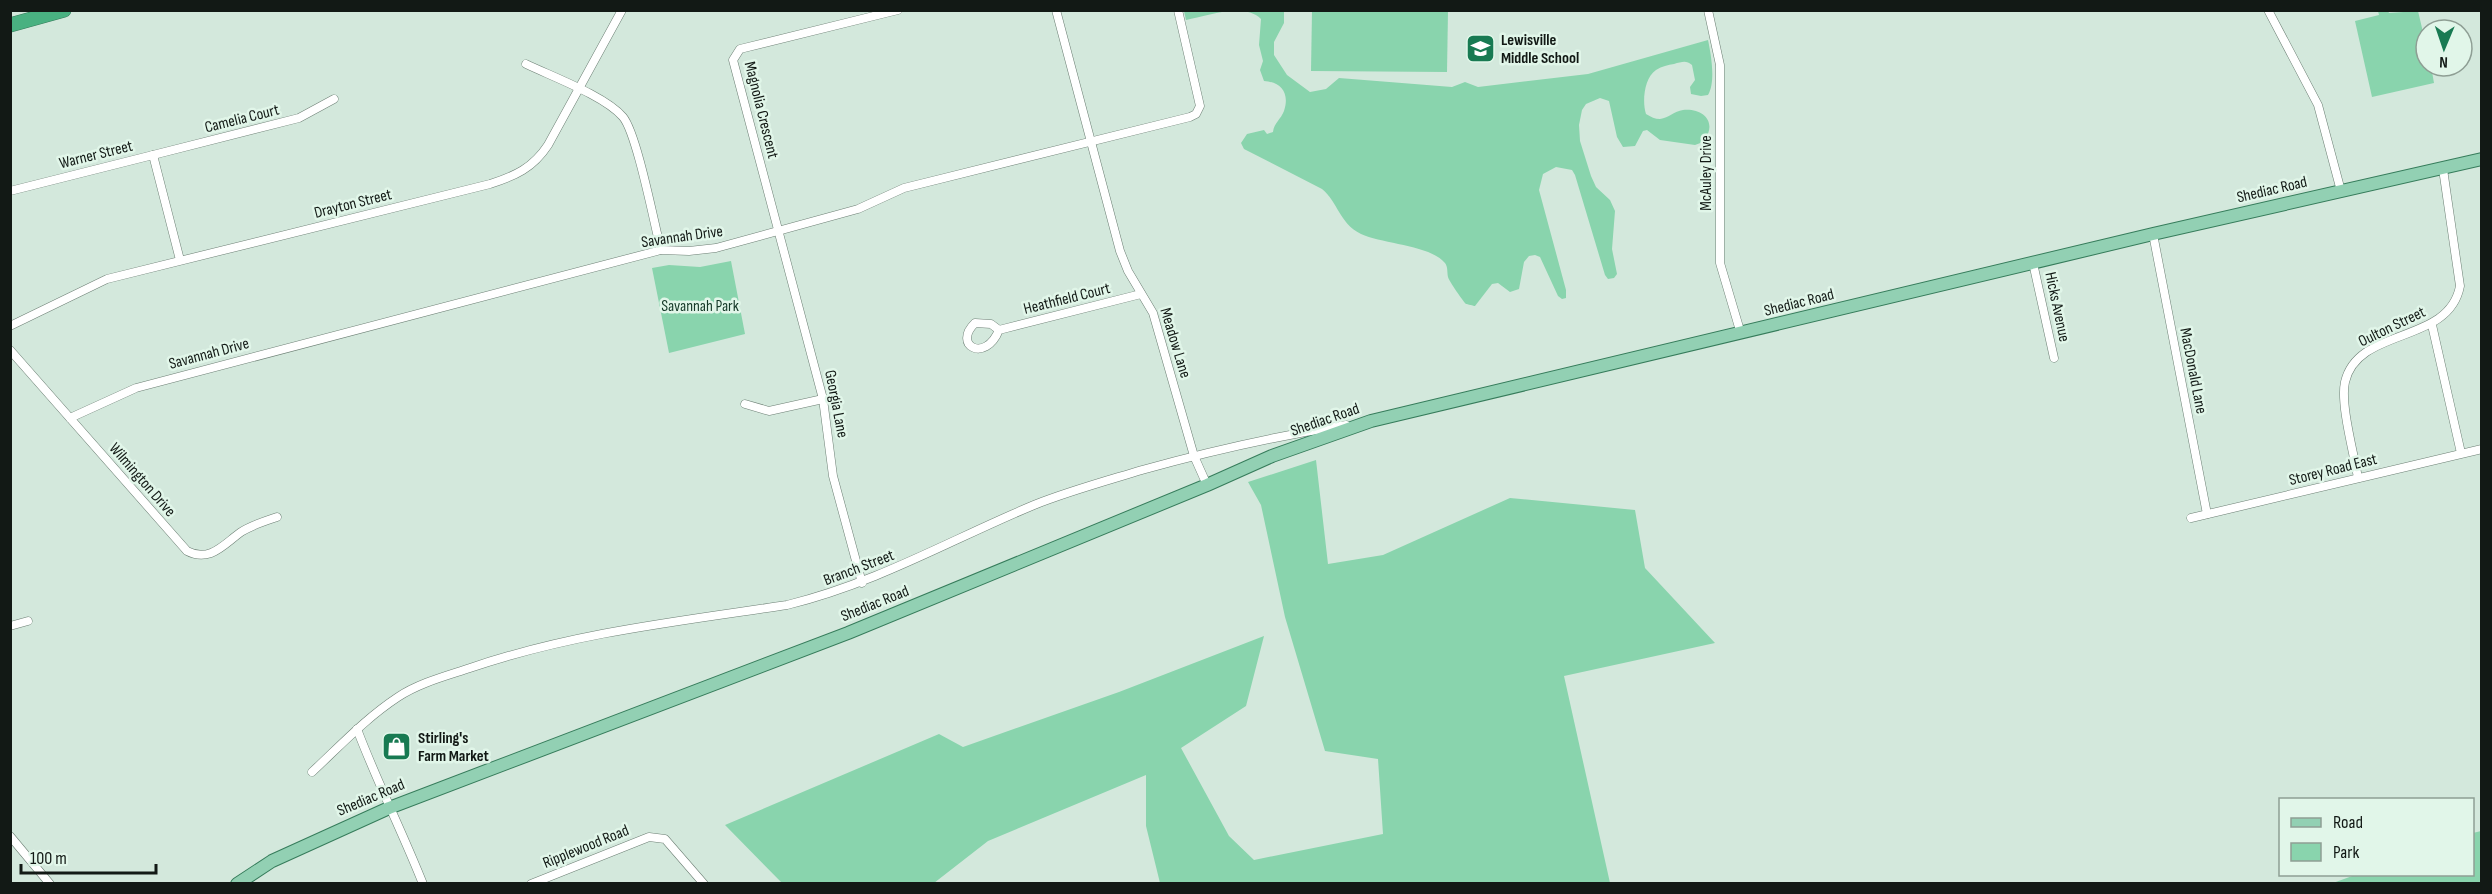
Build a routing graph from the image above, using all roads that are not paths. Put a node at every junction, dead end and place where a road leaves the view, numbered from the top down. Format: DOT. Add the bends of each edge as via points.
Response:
graph roads {
  1 [pos="64,10"];
  2 [pos="622,10"];
  3 [pos="898,10"];
  4 [pos="1056,10"];
  5 [pos="1178,10"];
  6 [pos="1708,10"];
  7 [pos="2268,10"];
  8 [pos="10,25"];
  9 [pos="526,64"];
  10 [pos="579,90"];
  11 [pos="334,99"];
  12 [pos="1092,142"];
  13 [pos="153,155"];
  14 [pos="2481,159"];
  15 [pos="2443,169"];
  16 [pos="10,190"];
  17 [pos="2341,191"];
  18 [pos="779,231"];
  19 [pos="2153,234"];
  20 [pos="661,250"];
  21 [pos="180,260"];
  22 [pos="2033,263"];
  23 [pos="1141,294"];
  24 [pos="2432,325"];
  25 [pos="10,326"];
  26 [pos="999,330"];
  27 [pos="1741,334"];
  28 [pos="10,350"];
  29 [pos="2054,358"];
  30 [pos="823,399"];
  31 [pos="745,404"];
  32 [pos="70,418"];
  33 [pos="1371,421"];
  34 [pos="2481,449"];
  35 [pos="2461,453"];
  36 [pos="1194,456"];
  37 [pos="2358,478"];
  38 [pos="1208,485"];
  39 [pos="2207,514"];
  40 [pos="277,517"];
  41 [pos="2191,518"];
  42 [pos="862,583"];
  43 [pos="28,621"];
  44 [pos="10,626"];
  45 [pos="357,729"];
  46 [pos="312,772"];
  47 [pos="388,808"];
  48 [pos="10,836"];
  49 [pos="50,884"];
  50 [pos="237,884"];
  51 [pos="423,884"];
  52 [pos="531,884"];
  53 [pos="704,884"];
  1 -- 8 [label="highway"];
  2 -- 10 [label="street, Drayton Street"];
  3 -- 18 [label="street, Magnolia Crescent" via="740,49 736,54 734,67"];
  4 -- 12 [label="street"];
  5 -- 12 [label="street, Savannah Drive" via="1197,84 1200,106 1196,114"];
  6 -- 27 [label="street, McAuley Drive" via="1720,66 1720,263"];
  7 -- 17 [label="street" via="2318,105"];
  9 -- 10 [label="street"];
  10 -- 20 [label="street" via="612,107 627,123"];
  10 -- 21 [label="street, Drayton Street" via="540,158 510,178"];
  11 -- 13 [label="street, Camelia Court" via="299,118"];
  12 -- 18 [label="street, Savannah Drive" via="904,188 858,209"];
  12 -- 23 [label="street, Meadow Lane" via="1120,251"];
  13 -- 16 [label="street, Warner Street"];
  13 -- 21 [label="street, Warner Street"];
  14 -- 15 [label="main road, Shediac Road"];
  15 -- 17 [label="main road, Shediac Road"];
  15 -- 24 [label="street, Oulton Street" via="2460,286 2450,308"];
  17 -- 19 [label="main road, Shediac Road"];
  18 -- 20 [label="street, Savannah Drive" via="716,248"];
  18 -- 30 [label="street, Georgia Lane"];
  19 -- 22 [label="main road, Shediac Road"];
  19 -- 39 [label="street, MacDonald Lane"];
  20 -- 32 [label="street, Savannah Drive" via="136,388"];
  21 -- 25 [label="street, Drayton Street" via="97,282"];
  22 -- 27 [label="main road, Shediac Road"];
  22 -- 29 [label="street, Hicks Avenue"];
  23 -- 26 [label="street, Heathfield Court"];
  23 -- 36 [label="street, Meadow Lane" via="1153,313"];
  24 -- 35 [label="street"];
  24 -- 37 [label="street, Oulton Street" via="2399,335 2362,356 2348,373 2344,399"];
  27 -- 33 [label="main road, Shediac Road"];
  28 -- 32 [label="street, Wilmington Drive"];
  30 -- 31 [label="street" via="769,411"];
  30 -- 42 [label="street, Georgia Lane" via="833,476"];
  32 -- 40 [label="street, Wilmington Drive" via="190,553 209,554 246,530"];
  33 -- 36 [label="street, Branch Street" via="1284,435"];
  33 -- 38 [label="main road, Shediac Road" via="1272,456"];
  34 -- 35 [label="street, Storey Road East"];
  35 -- 37 [label="street, Storey Road East"];
  36 -- 38 [label="street, Meadow Lane"];
  36 -- 42 [label="street, Branch Street" via="1036,504"];
  37 -- 39 [label="street, Storey Road East"];
  38 -- 47 [label="main road, Shediac Road" via="848,633"];
  39 -- 41 [label="street, Storey Road East"];
  42 -- 45 [label="street, Branch Street" via="787,605 595,635 506,656 400,695"];
  43 -- 44 [label="street"];
  45 -- 46 [label="street, Branch Street"];
  45 -- 47 [label="street"];
  47 -- 50 [label="main road, Shediac Road" via="272,861"];
  47 -- 51 [label="street" via="399,823"];
  48 -- 49 [label="street"];
  52 -- 53 [label="street, Ripplewood Road" via="649,837 665,839"];
}
